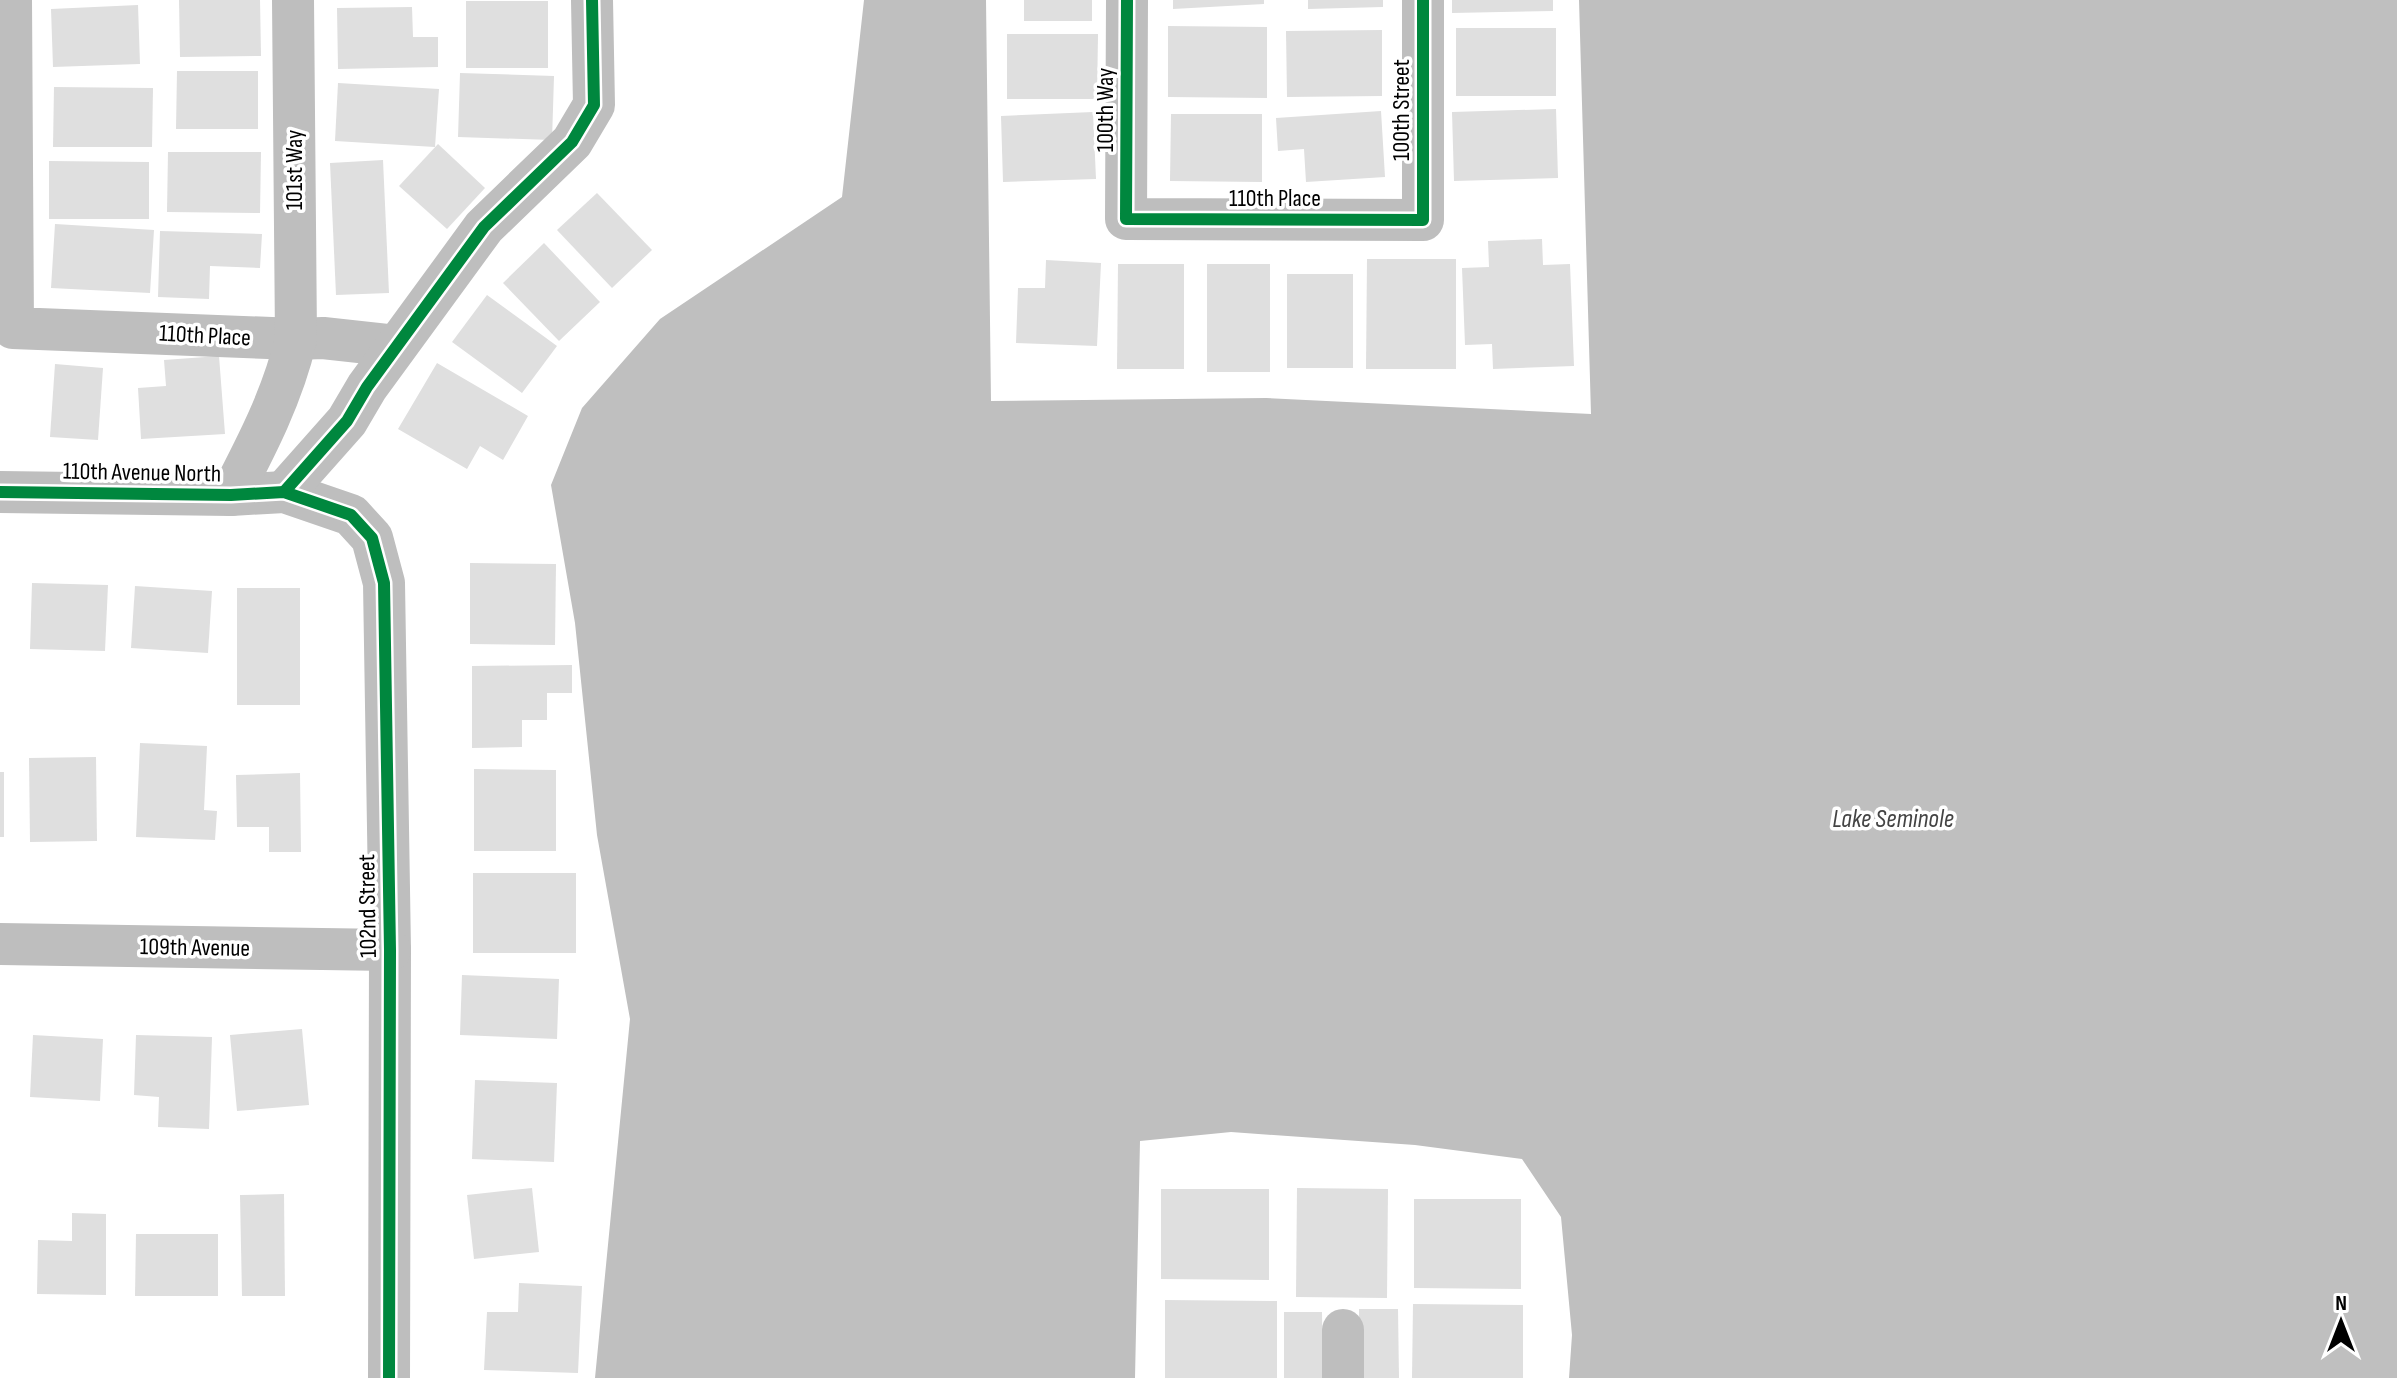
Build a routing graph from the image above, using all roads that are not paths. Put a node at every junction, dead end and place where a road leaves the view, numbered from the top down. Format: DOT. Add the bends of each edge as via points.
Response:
graph roads {
  1 [pos="11,0"];
  2 [pos="293,0"];
  3 [pos="592,0"];
  4 [pos="1127,0"];
  5 [pos="1423,0"];
  6 [pos="1126,219"];
  7 [pos="1423,220"];
  8 [pos="296,339"];
  9 [pos="396,346"];
  10 [pos="0,492"];
  11 [pos="284,492"];
  12 [pos="231,495"];
  13 [pos="0,944"];
  14 [pos="390,950"];
  15 [pos="1343,1330"];
  16 [pos="389,1378"];
  17 [pos="1343,1378"];
  1 -- 8 [label="street, 110th Place" via="13,328"];
  2 -- 8 [label="street, 101st Way"];
  3 -- 9 [label="street" via="594,105 572,142 484,227"];
  4 -- 6 [label="street, 100th Way"];
  5 -- 7 [label="street, 100th Street"];
  6 -- 7 [label="street, 110th Place"];
  8 -- 9 [label="street, 110th Place"];
  8 -- 12 [label="street, 101st Way" via="261,437"];
  9 -- 11 [label="street" via="347,421"];
  10 -- 12 [label="street, 110th Avenue North"];
  11 -- 12 [label="street, 110th Avenue North"];
  11 -- 14 [label="street, 102nd Street" via="351,515 372,538 384,583"];
  13 -- 14 [label="street, 109th Avenue"];
  14 -- 16 [label="street, 102nd Street"];
  15 -- 17 [label="street"];
}
